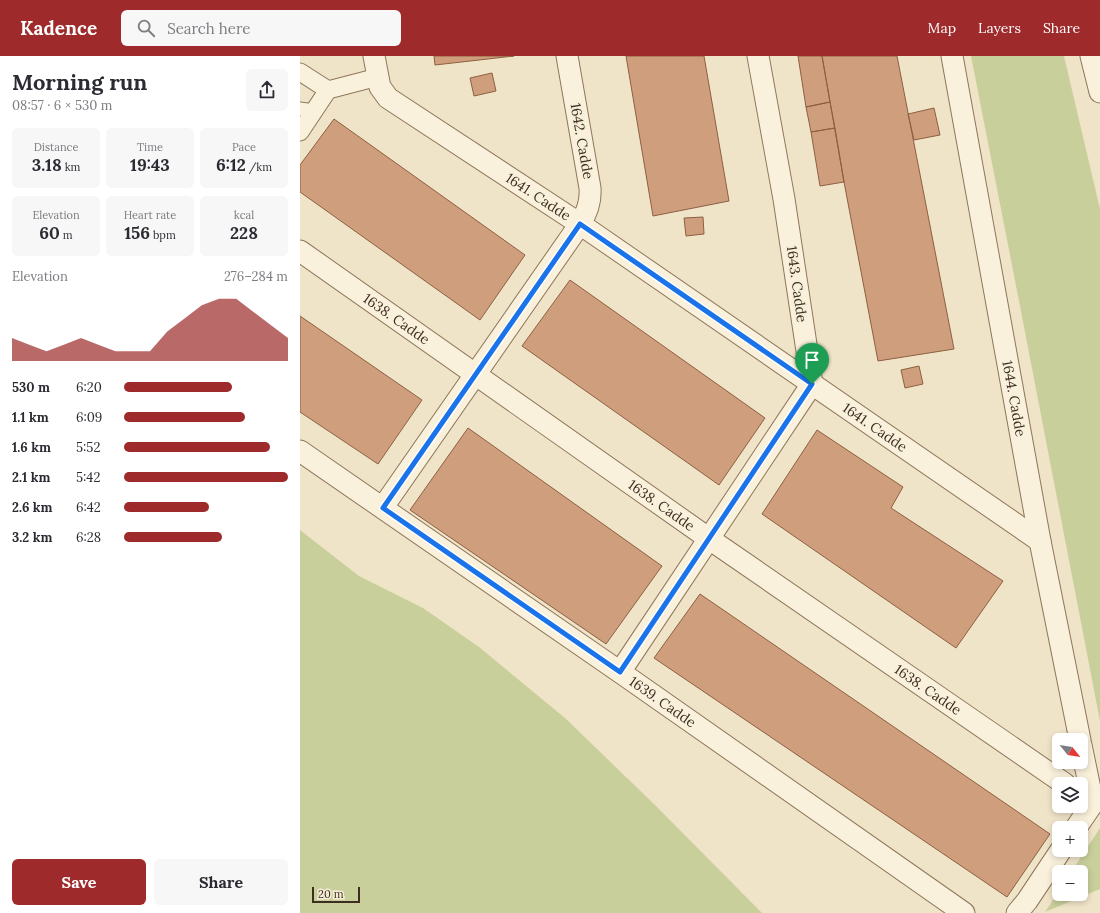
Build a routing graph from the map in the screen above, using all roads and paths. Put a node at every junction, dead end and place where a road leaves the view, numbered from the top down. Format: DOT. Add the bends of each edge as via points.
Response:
graph roads {
  1 [pos="374,56"];
  2 [pos="567,56"];
  3 [pos="758,56"];
  4 [pos="952,56"];
  5 [pos="1091,56"];
  6 [pos="300,72"];
  7 [pos="378,77"];
  8 [pos="328,90"];
  9 [pos="1100,92"];
  10 [pos="307,110"];
  11 [pos="300,132"];
  12 [pos="580,224"];
  13 [pos="300,251"];
  14 [pos="475,374"];
  15 [pos="812,384"];
  16 [pos="300,451"];
  17 [pos="383,508"];
  18 [pos="708,538"];
  19 [pos="1040,541"];
  20 [pos="620,672"];
  21 [pos="1079,733"];
  22 [pos="1055,777"];
  23 [pos="1056,857"];
  24 [pos="964,913"];
  25 [pos="1017,913"];
  1 -- 7 [label="street, 1641. Cadde"];
  2 -- 12 [label="street, 1642. Cadde" via="591,196"];
  3 -- 15 [label="street, 1643. Cadde" via="784,199"];
  4 -- 19 [label="street, 1644. Cadde"];
  5 -- 9 [label="street"];
  6 -- 8 [label="street"];
  7 -- 8 [label="street"];
  7 -- 12 [label="street, 1641. Cadde" via="380,87 388,98"];
  8 -- 10 [label="street"];
  10 -- 11 [label="street"];
  12 -- 14 [label="street, 1642. Cadde"];
  12 -- 15 [label="street, 1641. Cadde"];
  13 -- 14 [label="street, 1638. Cadde"];
  14 -- 17 [label="street, 1642. Cadde"];
  14 -- 18 [label="street, 1638. Cadde"];
  15 -- 18 [label="street"];
  15 -- 19 [label="street, 1641. Cadde"];
  16 -- 17 [label="street, 1639. Cadde"];
  17 -- 20 [label="street, 1639. Cadde"];
  18 -- 20 [label="street"];
  18 -- 22 [label="street, 1638. Cadde"];
  19 -- 21 [label="street, 1644. Cadde"];
  20 -- 24 [label="street, 1639. Cadde"];
  23 -- 25 [label="street"];
}
